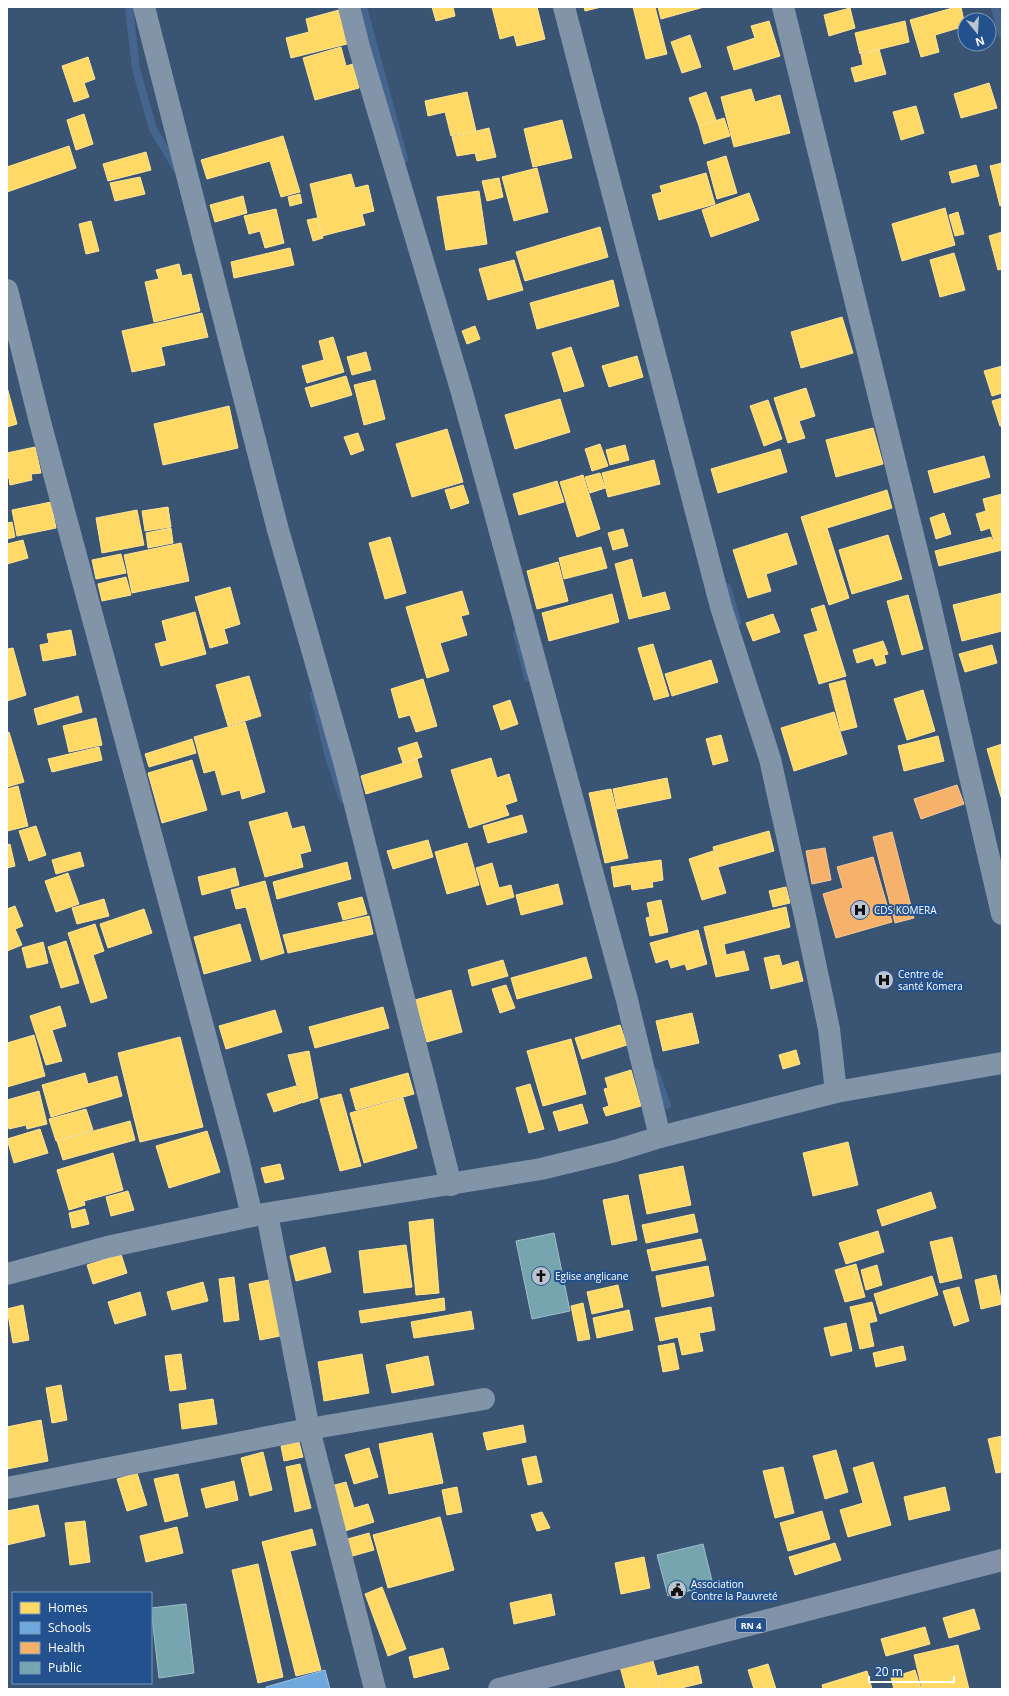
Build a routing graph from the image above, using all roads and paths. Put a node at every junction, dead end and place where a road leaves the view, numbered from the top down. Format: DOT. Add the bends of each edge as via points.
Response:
graph roads {
  1 [pos="144,7"];
  2 [pos="349,7"];
  3 [pos="564,7"];
  4 [pos="783,7"];
  5 [pos="7,290"];
  6 [pos="1002,914"];
  7 [pos="1002,1063"];
  8 [pos="836,1092"];
  9 [pos="660,1137"];
  10 [pos="451,1185"];
  11 [pos="260,1215"];
  12 [pos="7,1274"];
  13 [pos="484,1399"];
  14 [pos="309,1429"];
  15 [pos="7,1488"];
  16 [pos="1002,1560"];
  17 [pos="375,1689"];
  18 [pos="499,1689"];
  1 -- 10 [label="street" via="278,530 345,765"];
  2 -- 9 [label="street" via="491,498 625,993"];
  3 -- 8 [label="street" via="721,608 770,759 829,1029"];
  4 -- 6 [label="street" via="929,600"];
  5 -- 11 [label="street" via="42,430 236,1149"];
  7 -- 8 [label="street"];
  8 -- 9 [label="street"];
  9 -- 10 [label="street" via="541,1169"];
  10 -- 11 [label="street"];
  11 -- 12 [label="street" via="107,1247"];
  11 -- 14 [label="street"];
  13 -- 14 [label="street"];
  14 -- 15 [label="street"];
  14 -- 17 [label="street"];
  16 -- 18 [label="main road, RN 4"];
}
